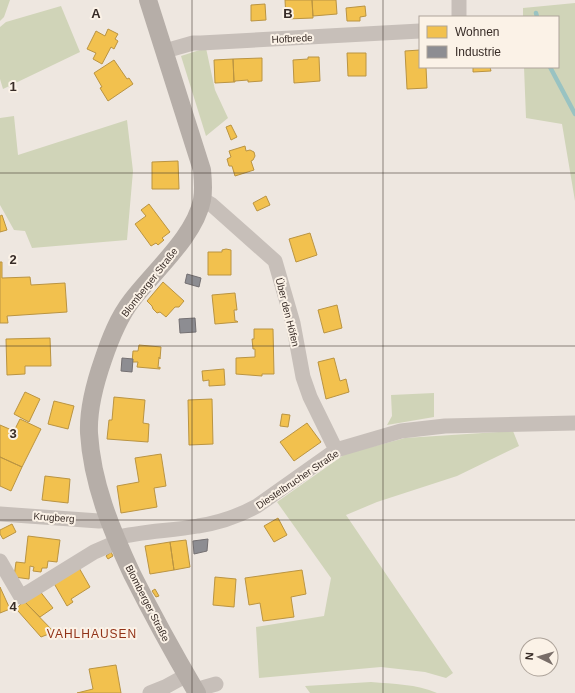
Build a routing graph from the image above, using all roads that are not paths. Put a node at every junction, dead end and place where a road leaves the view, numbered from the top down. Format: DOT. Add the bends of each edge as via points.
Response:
graph roads {
  1 [pos="148,0"];
  2 [pos="459,0"];
  3 [pos="459,16"];
  4 [pos="419,31"];
  5 [pos="165,51"];
  6 [pos="202,199"];
  7 [pos="575,423"];
  8 [pos="336,450"];
  9 [pos="0,514"];
  10 [pos="109,520"];
  11 [pos="116,540"];
  12 [pos="0,561"];
  13 [pos="187,675"];
  14 [pos="216,684"];
  15 [pos="196,692"];
  16 [pos="150,693"];
  1 -- 5 [label="main road, Blomberger Straße"];
  2 -- 3 [label="street"];
  4 -- 5 [label="street, Hofbrede" via="193,43"];
  5 -- 6 [label="main road, Blomberger Straße" via="202,170"];
  6 -- 8 [label="street, Über den Höfen" via="274,261 293,323 303,377"];
  6 -- 10 [label="main road, Blomberger Straße" via="192,225 131,301 118,322 99,372 90,414 89,433 96,479"];
  7 -- 8 [label="street, Diestelbrucher Straße" via="422,428 401,431"];
  8 -- 11 [label="street, Diestelbrucher Straße" via="247,512 199,526"];
  9 -- 10 [label="street, Krugberg"];
  10 -- 11 [label="main road, Blomberger Straße"];
  11 -- 12 [label="street, Diestelbrucher Straße" via="21,596"];
  11 -- 13 [label="main road, Blomberger Straße"];
  13 -- 15 [label="main road, Blomberger Straße"];
  13 -- 16 [label="street"];
  14 -- 15 [label="street"];
}
